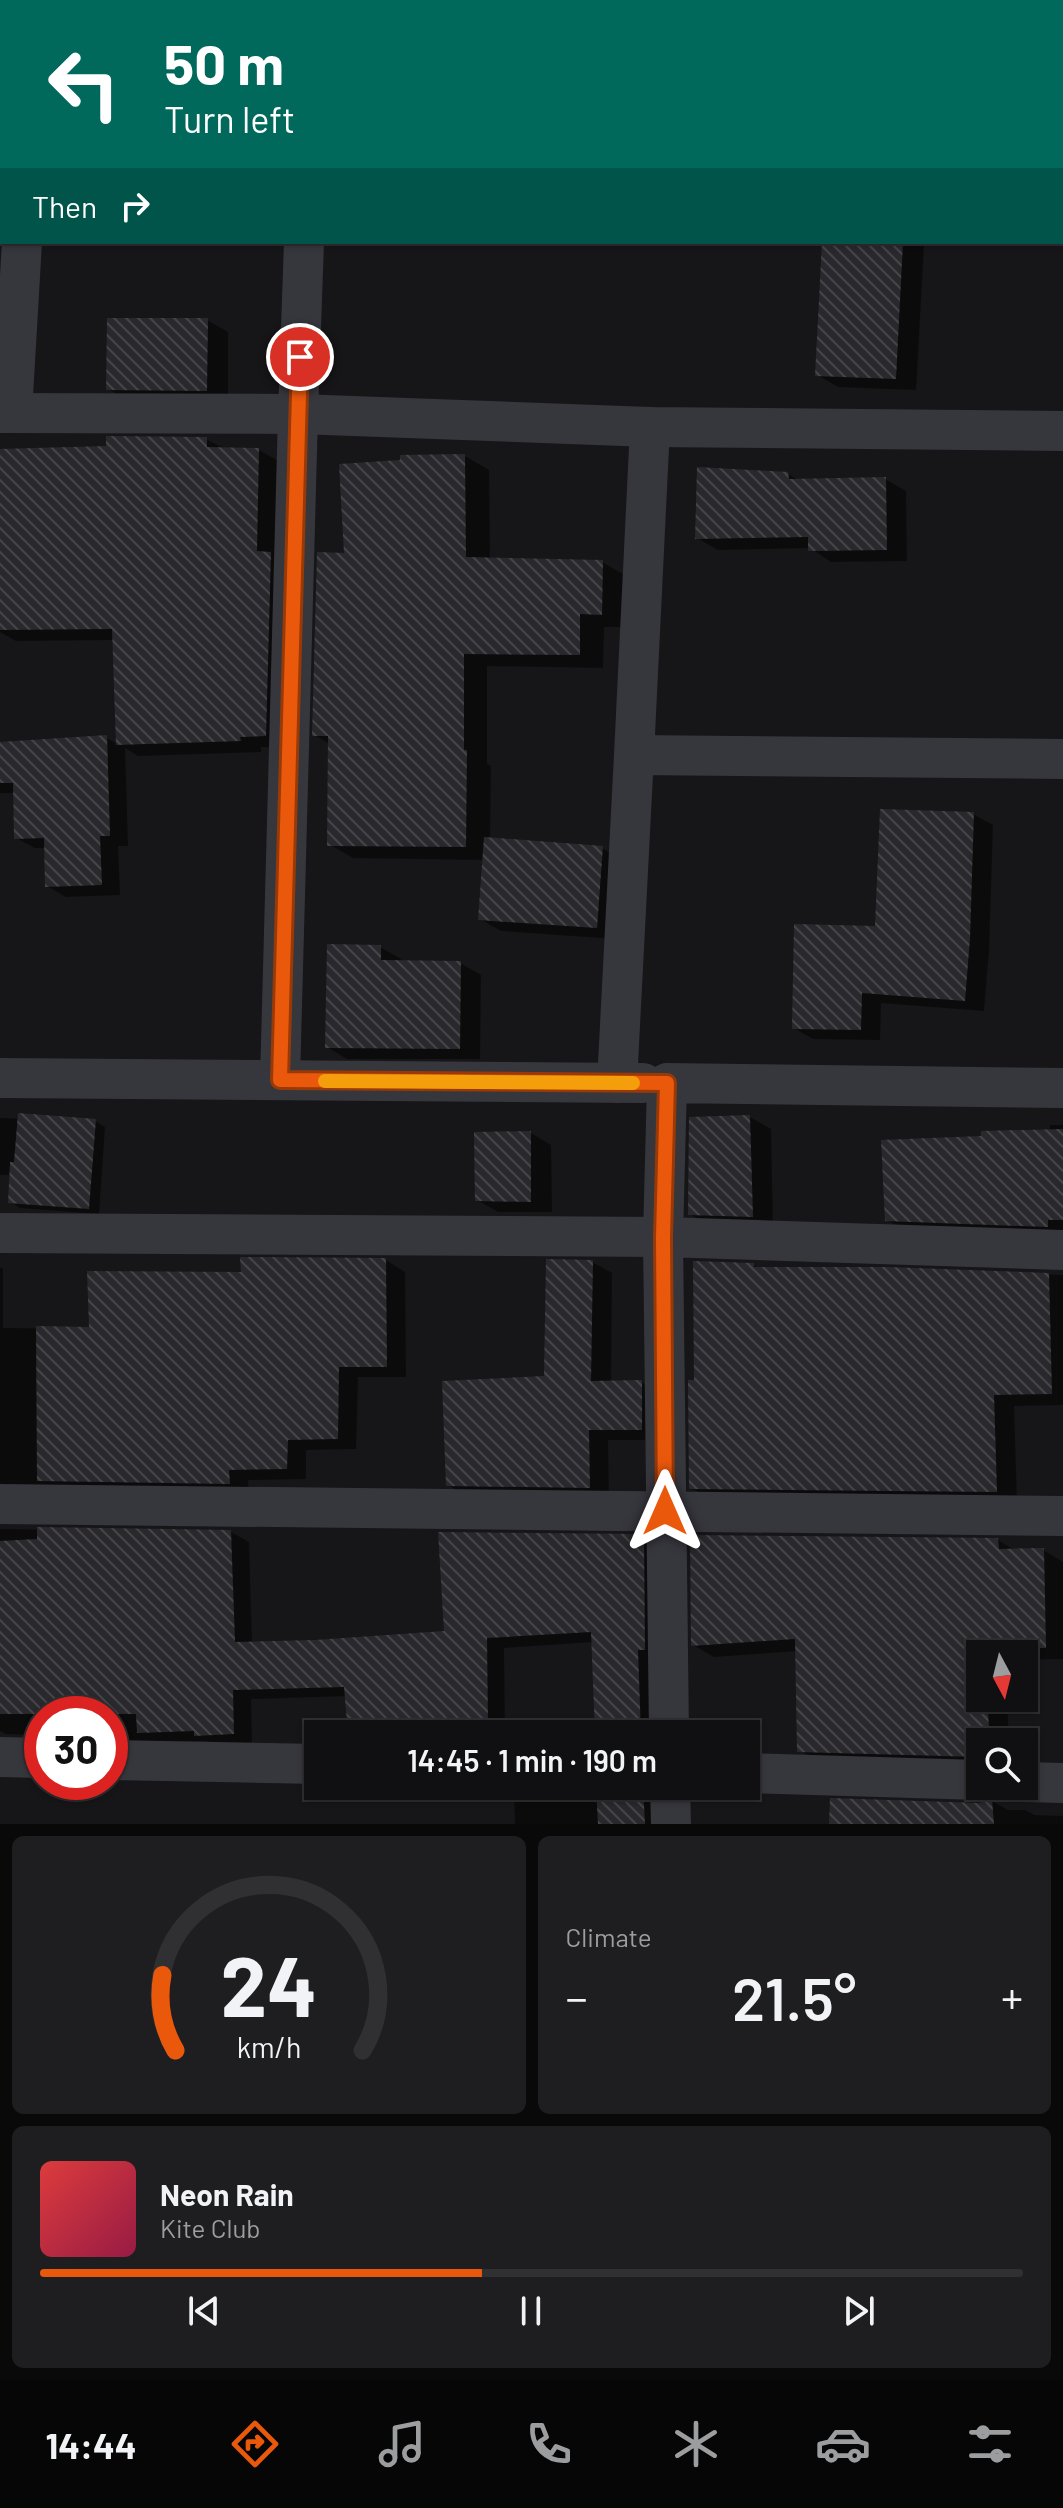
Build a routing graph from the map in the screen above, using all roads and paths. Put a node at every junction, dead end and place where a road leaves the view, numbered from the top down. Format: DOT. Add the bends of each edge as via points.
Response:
graph roads {
  1 [pos="22,244"];
  2 [pos="304,244"];
  3 [pos="6,413"];
  4 [pos="298,414"];
  5 [pos="650,427"];
  6 [pos="1063,431"];
  7 [pos="634,755"];
  8 [pos="1063,759"];
  9 [pos="0,1078"];
  10 [pos="280,1080"];
  11 [pos="617,1083"];
  12 [pos="667,1083"];
  13 [pos="1063,1088"];
  14 [pos="0,1233"];
  15 [pos="663,1237"];
  16 [pos="1063,1250"];
  17 [pos="0,1504"];
  18 [pos="665,1511"];
  19 [pos="1063,1516"];
  20 [pos="669,1720"];
  21 [pos="0,1757"];
  22 [pos="24,1758"];
  23 [pos="128,1760"];
  24 [pos="304,1764"];
  25 [pos="760,1773"];
  26 [pos="966,1780"];
  27 [pos="1038,1782"];
  28 [pos="1063,1783"];
  29 [pos="670,1800"];
  30 [pos="671,1824"];
  1 -- 3 [label="street"];
  2 -- 4 [label="street"];
  3 -- 4 [label="street"];
  4 -- 5 [label="street"];
  4 -- 10 [label="street"];
  5 -- 6 [label="street"];
  5 -- 7 [label="street"];
  7 -- 8 [label="street"];
  7 -- 11 [label="street"];
  9 -- 10 [label="street"];
  10 -- 11 [label="street"];
  11 -- 12 [label="street"];
  12 -- 13 [label="street"];
  12 -- 15 [label="street"];
  14 -- 15 [label="street"];
  15 -- 16 [label="street"];
  15 -- 18 [label="street"];
  17 -- 18 [label="street"];
  18 -- 19 [label="street"];
  18 -- 20 [label="street"];
  21 -- 22 [label="street"];
  23 -- 24 [label="street"];
  25 -- 26 [label="street"];
  27 -- 28 [label="street"];
  29 -- 30 [label="street"];
}
